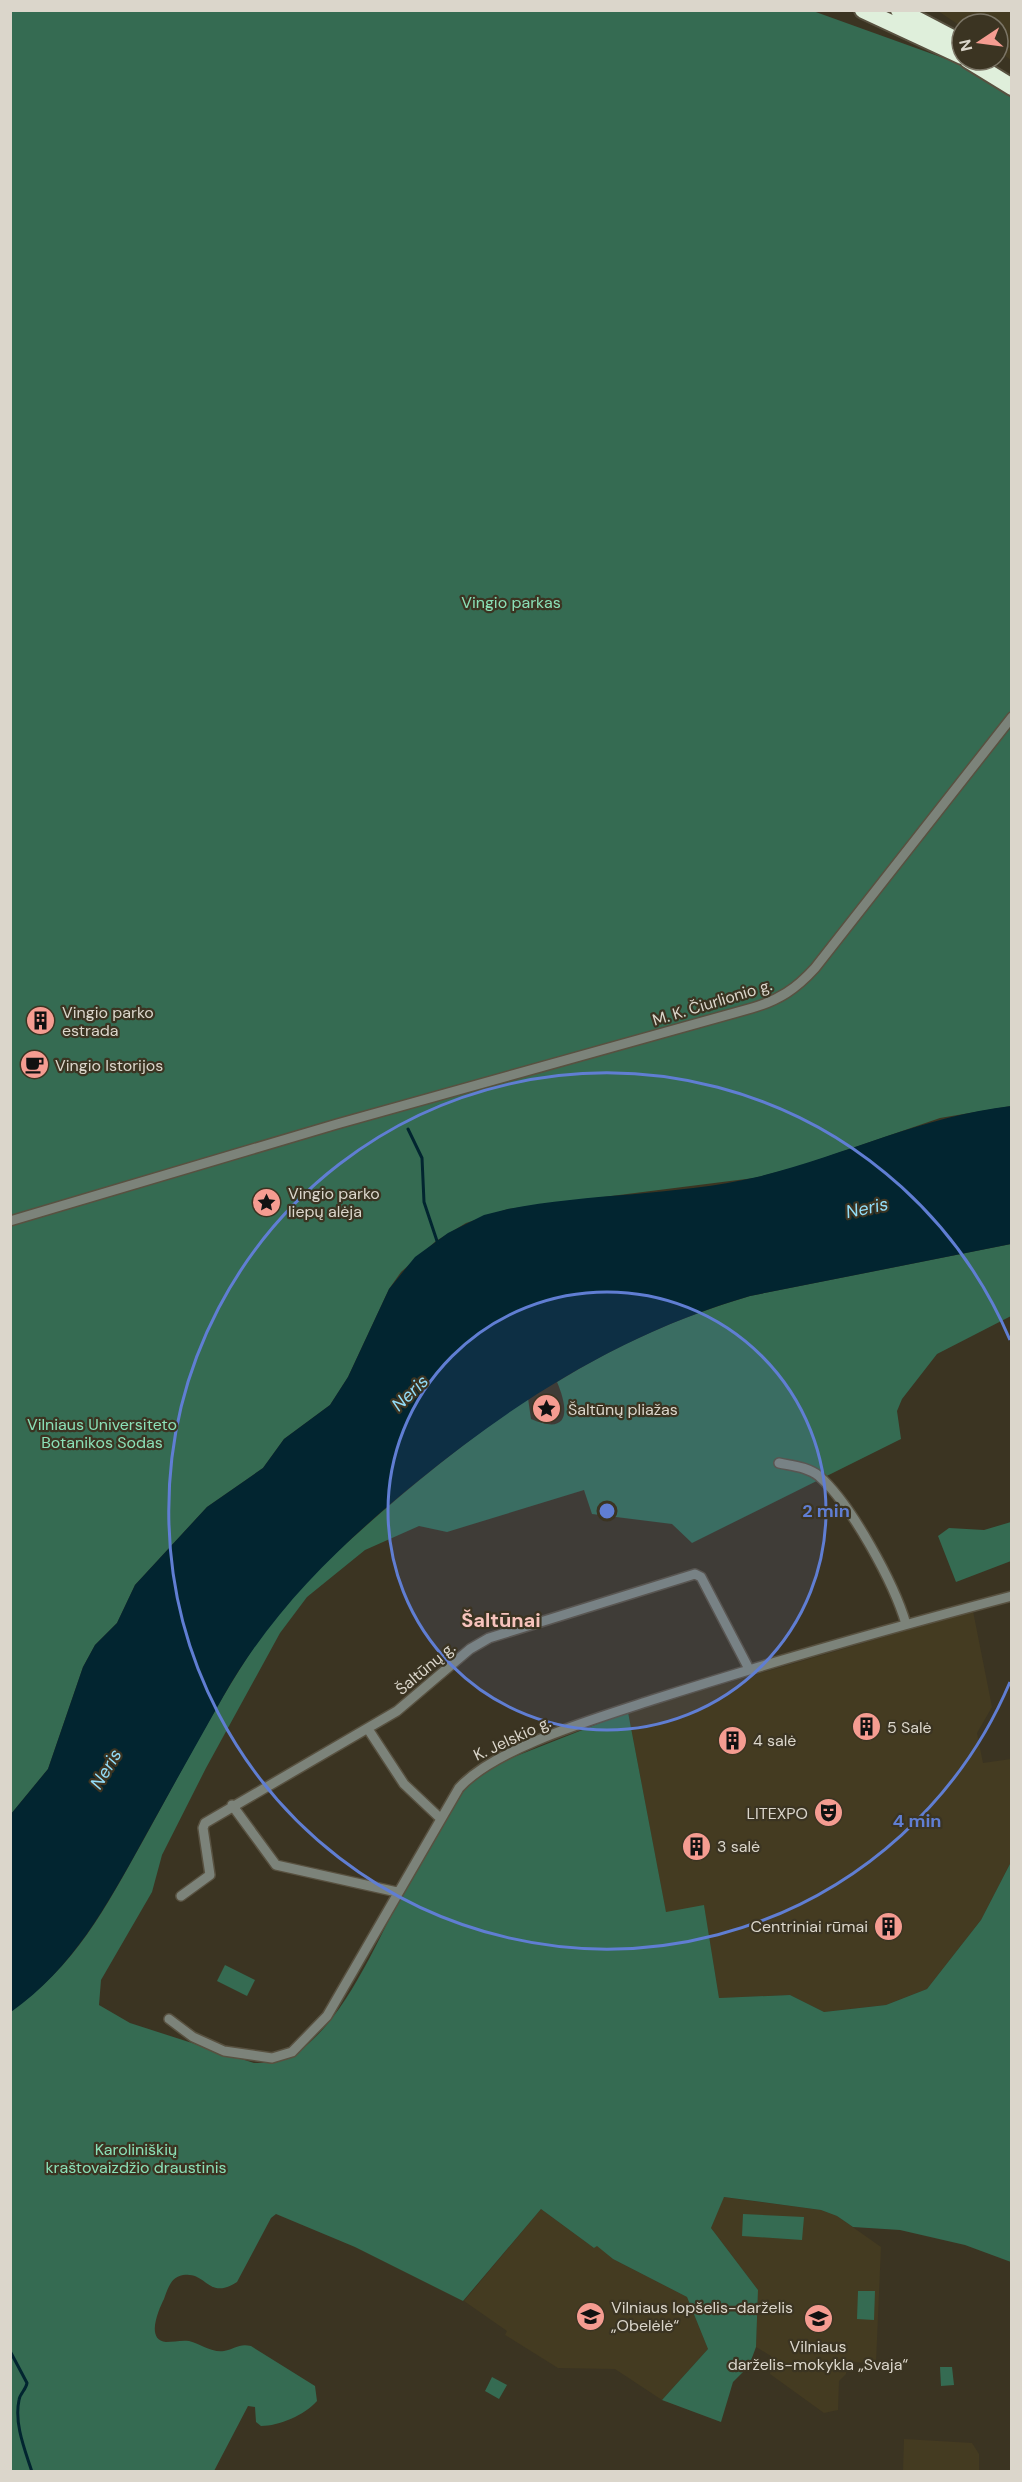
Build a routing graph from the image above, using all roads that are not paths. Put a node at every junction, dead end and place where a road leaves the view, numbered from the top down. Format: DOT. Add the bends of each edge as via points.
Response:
graph roads {
  1 [pos="863,10"];
  2 [pos="903,12"];
  3 [pos="950,37"];
  4 [pos="950,51"];
  5 [pos="987,72"];
  6 [pos="1011,87"];
  7 [pos="1011,717"];
  8 [pos="10,1221"];
  9 [pos="779,1463"];
  10 [pos="1011,1596"];
  11 [pos="906,1624"];
  12 [pos="749,1669"];
  13 [pos="368,1729"];
  14 [pos="232,1806"];
  15 [pos="440,1818"];
  16 [pos="397,1892"];
  17 [pos="181,1896"];
  18 [pos="169,2019"];
  1 -- 4 [label="highway"];
  2 -- 3 [label="highway"];
  5 -- 6 [label="highway"];
  7 -- 8 [label="street, M. K. Čiurlionio g." via="815,968 785,995 707,1021 337,1124"];
  9 -- 11 [label="street" via="806,1469 835,1494 885,1575"];
  10 -- 11 [label="street, K. Jelskio g."];
  11 -- 12 [label="street, K. Jelskio g."];
  12 -- 13 [label="street, Šaltūnų g." via="701,1577 695,1574 489,1638 470,1649 397,1711"];
  12 -- 15 [label="street, K. Jelskio g." via="575,1726 483,1766 459,1788"];
  13 -- 14 [label="street, Šaltūnų g."];
  13 -- 15 [label="street" via="404,1784"];
  14 -- 16 [label="street" via="276,1865"];
  14 -- 17 [label="street, Šaltūnų g." via="203,1825 210,1875"];
  15 -- 16 [label="street, K. Jelskio g."];
  16 -- 18 [label="street, K. Jelskio g." via="374,1939 327,2016 285,2056 272,2058 224,2051 193,2037"];
}
